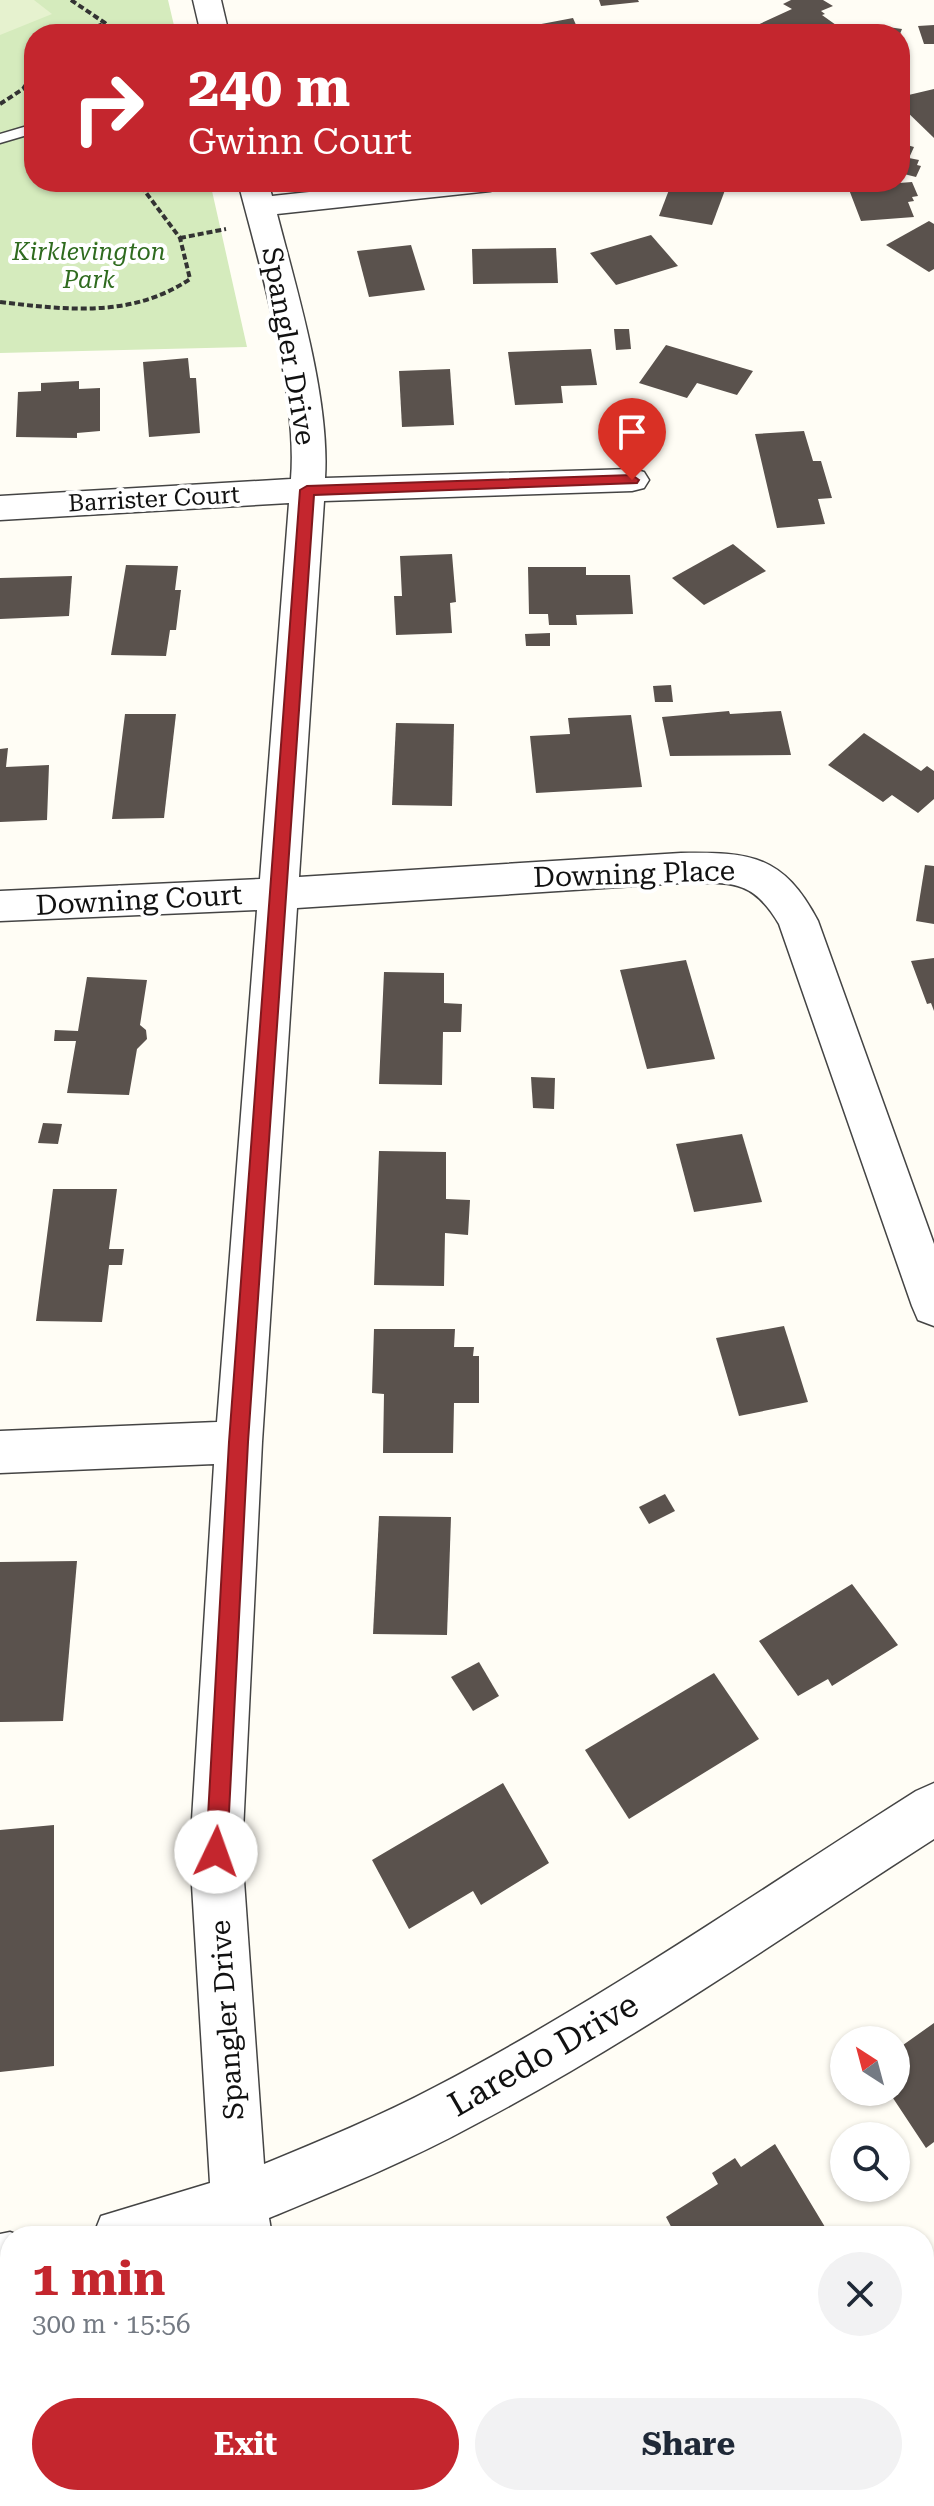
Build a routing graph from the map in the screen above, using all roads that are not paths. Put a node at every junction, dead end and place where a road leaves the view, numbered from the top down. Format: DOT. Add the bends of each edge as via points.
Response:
graph roads {
  1 [pos="208,0"];
  2 [pos="213,24"];
  3 [pos="24,131"];
  4 [pos="0,139"];
  5 [pos="295,192"];
  6 [pos="256,194"];
  7 [pos="632,480"];
  8 [pos="307,490"];
  9 [pos="0,508"];
  10 [pos="278,894"];
  11 [pos="0,906"];
  12 [pos="934,1306"];
  13 [pos="239,1442"];
  14 [pos="0,1452"];
  15 [pos="934,1809"];
  16 [pos="242,2219"];
  17 [pos="192,2226"];
  1 -- 2 [label="street"];
  3 -- 4 [label="lane"];
  5 -- 6 [label="street"];
  6 -- 8 [label="street, Spangler Drive" via="298,365 310,451"];
  7 -- 8 [label="street, Barrister Court"];
  8 -- 9 [label="street, Barrister Court"];
  8 -- 10 [label="street, Spangler Drive"];
  10 -- 11 [label="street, Downing Court"];
  10 -- 12 [label="street, Downing Place" via="681,868 745,868 763,876 783,893 798,921"];
  10 -- 13 [label="street, Spangler Drive"];
  13 -- 14 [label="street"];
  13 -- 16 [label="street, Spangler Drive" via="216,1852"];
  15 -- 16 [label="street, Laredo Drive" via="601,2022"];
  16 -- 17 [label="street, Laredo Drive"];
}
